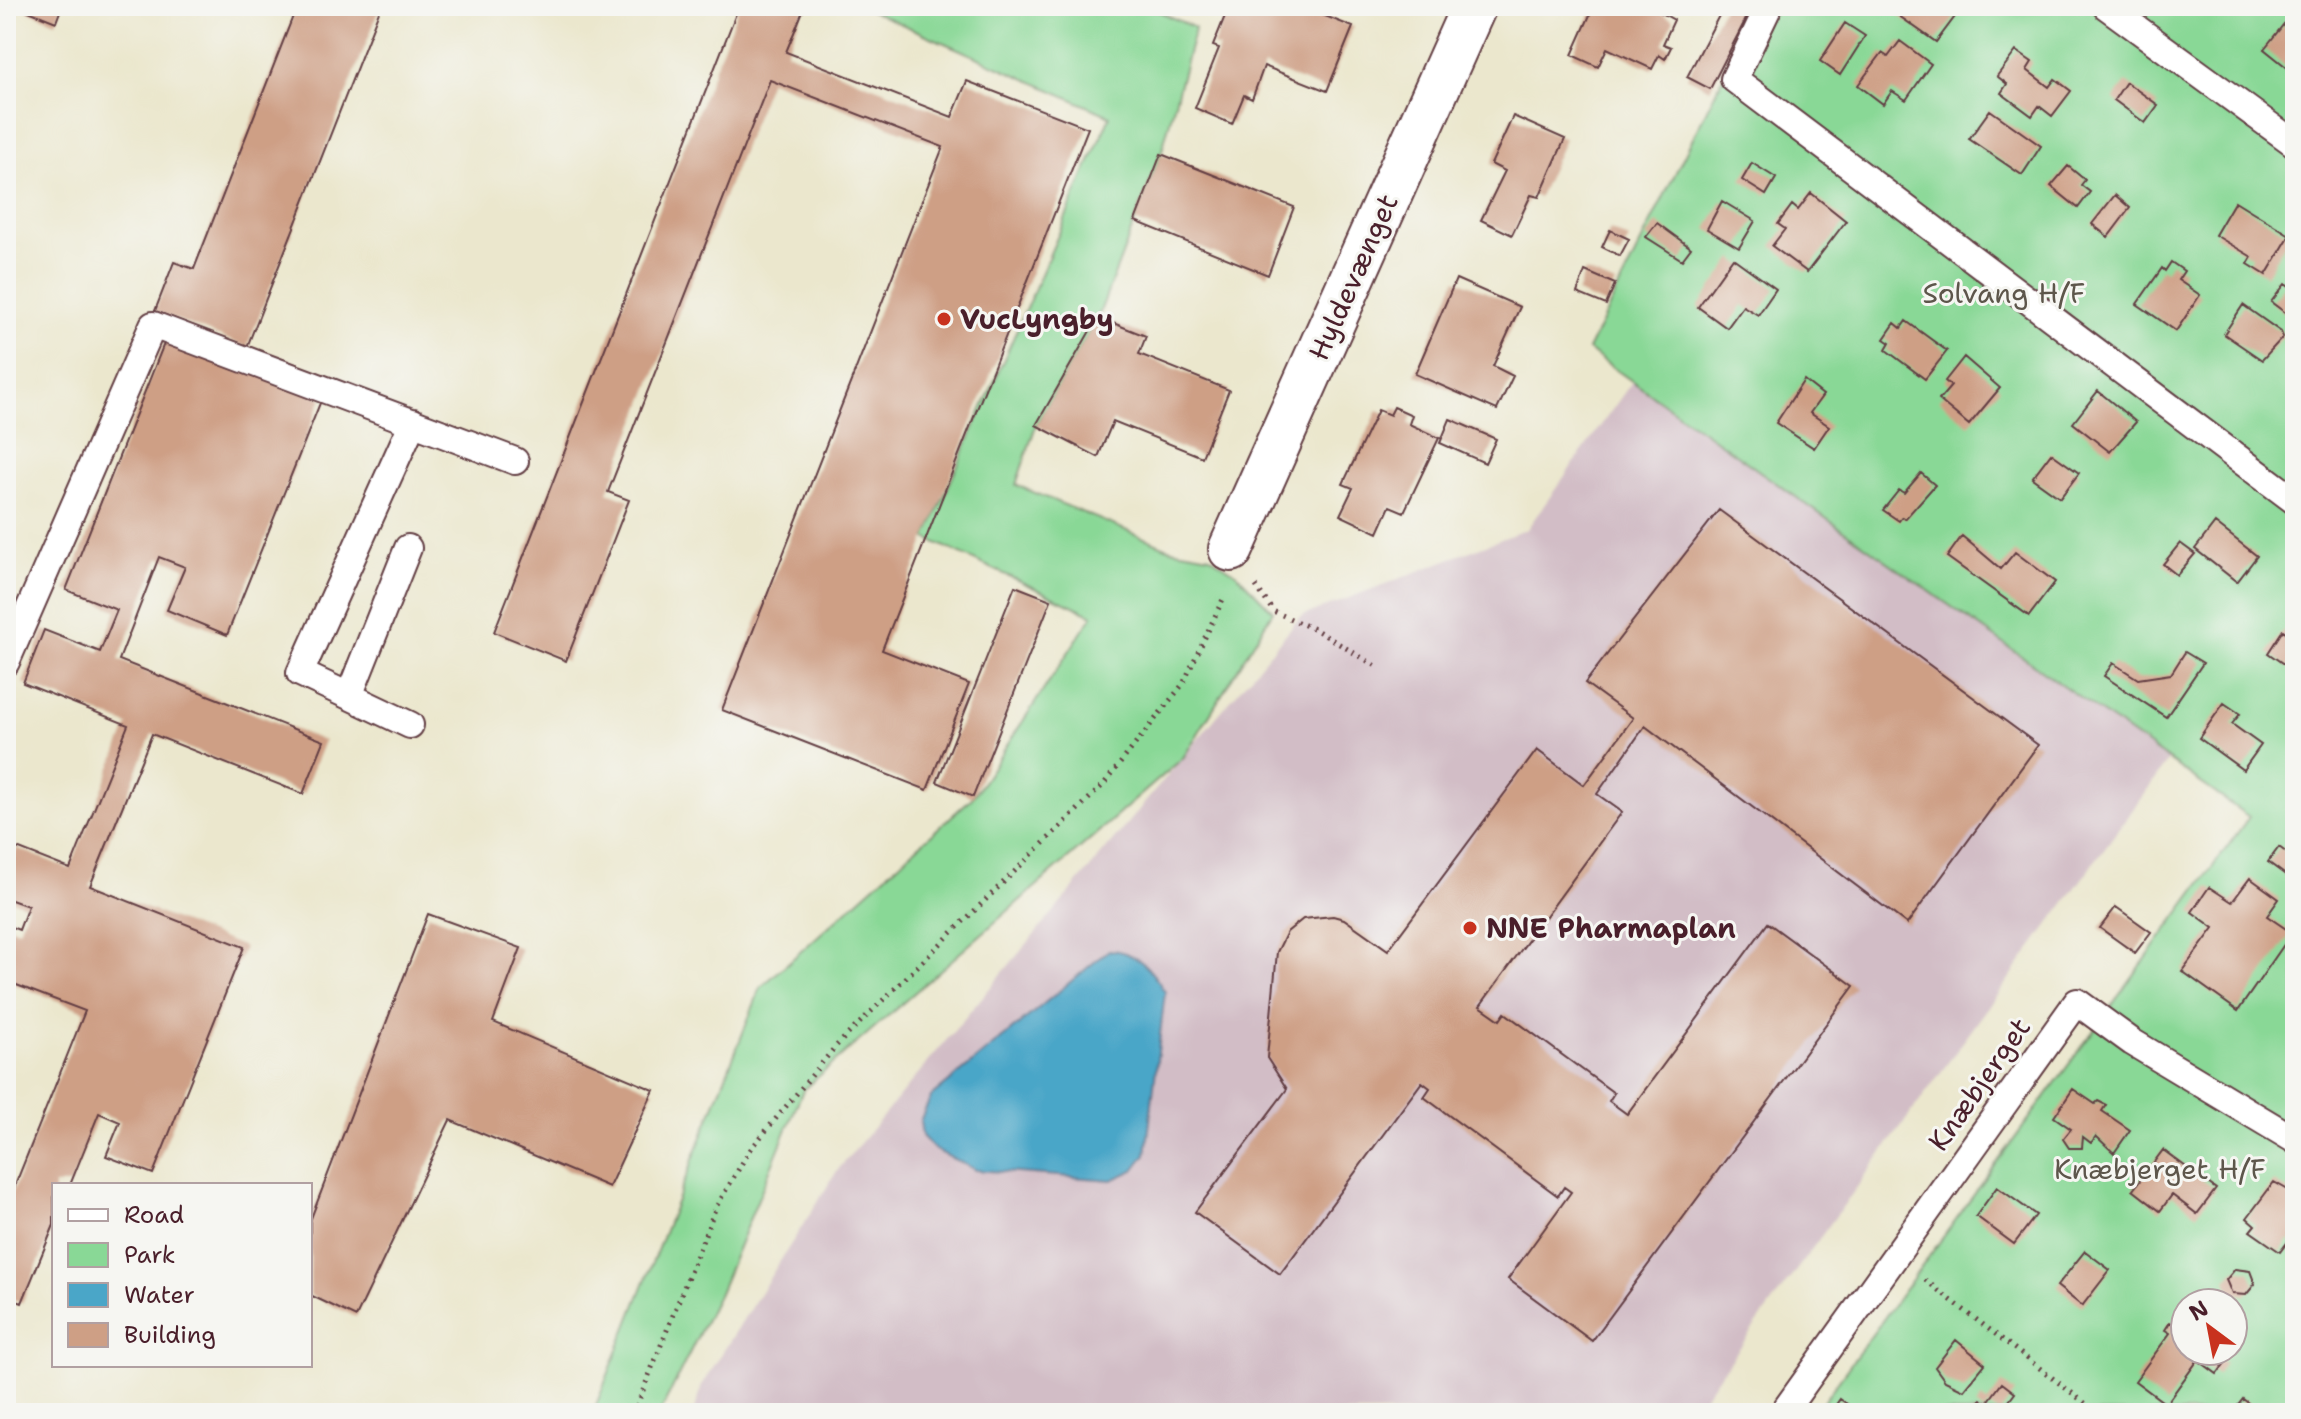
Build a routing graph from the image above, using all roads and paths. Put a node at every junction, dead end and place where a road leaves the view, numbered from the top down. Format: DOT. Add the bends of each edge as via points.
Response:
graph roads {
  1 [pos="1474,6"];
  2 [pos="1769,6"];
  3 [pos="2106,6"];
  4 [pos="2295,144"];
  5 [pos="413,422"];
  6 [pos="515,461"];
  7 [pos="2295,501"];
  8 [pos="408,548"];
  9 [pos="1231,549"];
  10 [pos="6,662"];
  11 [pos="1376,666"];
  12 [pos="349,696"];
  13 [pos="410,725"];
  14 [pos="2295,1140"];
  15 [pos="1895,1258"];
  16 [pos="634,1413"];
  17 [pos="1783,1413"];
  18 [pos="2098,1413"];
  1 -- 9 [label="street, Hyldevænget"];
  2 -- 7 [label="lane" via="1734,79"];
  3 -- 4 [label="lane"];
  5 -- 6 [label="lane"];
  5 -- 10 [label="lane" via="153,325"];
  5 -- 12 [label="lane" via="300,673"];
  8 -- 12 [label="lane"];
  9 -- 11 [label="path" via="1273,611"];
  9 -- 16 [label="path" via="1236,573 1183,684 1112,774 836,1046 750,1150 716,1207"];
  12 -- 13 [label="lane"];
  14 -- 15 [label="lane, Knæbjerget" via="2132,1042 2077,1002"];
  15 -- 17 [label="lane, Knæbjerget"];
  15 -- 18 [label="path"];
}
